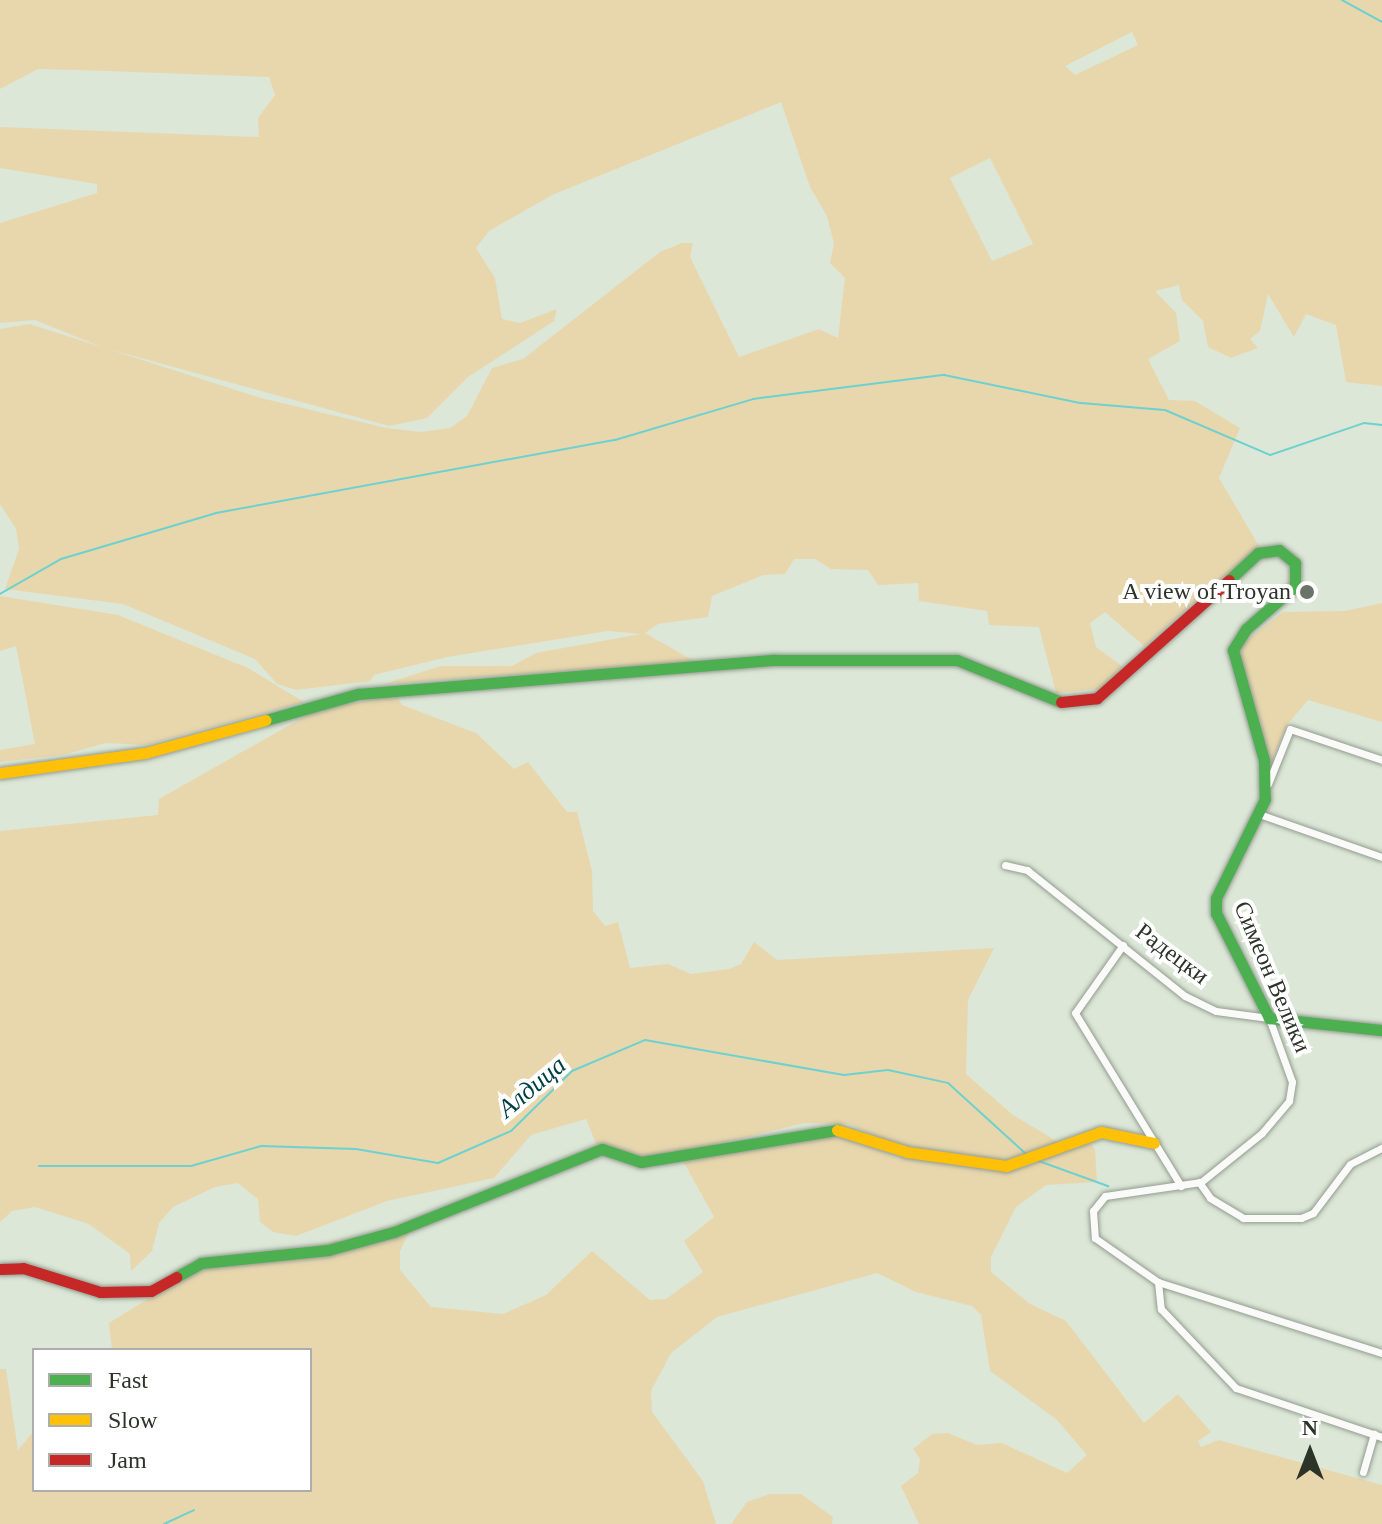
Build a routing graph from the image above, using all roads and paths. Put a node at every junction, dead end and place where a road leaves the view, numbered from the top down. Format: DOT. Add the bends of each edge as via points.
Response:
graph roads {
  1 [pos="1382,760"];
  2 [pos="0,773"];
  3 [pos="1268,784"];
  4 [pos="1259,814"];
  5 [pos="1382,857"];
  6 [pos="1005,865"];
  7 [pos="1123,945"];
  8 [pos="1269,1018"];
  9 [pos="1382,1030"];
  10 [pos="1154,1143"];
  11 [pos="1382,1148"];
  12 [pos="1199,1182"];
  13 [pos="1181,1186"];
  14 [pos="0,1269"];
  15 [pos="1158,1282"];
  16 [pos="1382,1353"];
  17 [pos="1378,1435"];
  18 [pos="1363,1472"];
  1 -- 3 [label="street" via="1290,729"];
  2 -- 3 [label="street" via="145,753 358,694 775,660 957,660 1053,702 1084,703 1097,698 1258,553 1284,552 1297,567 1295,586 1246,629 1233,650"];
  3 -- 4 [label="street, Симеон Велики"];
  4 -- 5 [label="street"];
  4 -- 8 [label="street, Симеон Велики" via="1215,905"];
  6 -- 7 [label="street, Радецки" via="1027,870"];
  7 -- 8 [label="street, Радецки" via="1185,996 1216,1011"];
  7 -- 10 [label="street" via="1075,1013"];
  8 -- 9 [label="street, Радецки"];
  8 -- 12 [label="street, Симеон Велики" via="1292,1095 1244,1151"];
  10 -- 13 [label="street"];
  10 -- 14 [label="street" via="1101,1132 1006,1166 907,1152 828,1127 641,1162 602,1149 394,1232 328,1250 201,1263 151,1291 100,1292 23,1268"];
  11 -- 12 [label="street" via="1350,1164 1313,1213 1301,1218 1243,1218 1210,1198"];
  12 -- 13 [label="street, Симеон Велики"];
  13 -- 15 [label="street, Симеон Велики" via="1121,1189 1093,1211 1095,1238"];
  15 -- 16 [label="street, Симеон Велики"];
  15 -- 17 [label="street" via="1161,1309 1236,1388"];
  17 -- 18 [label="street"];
}
